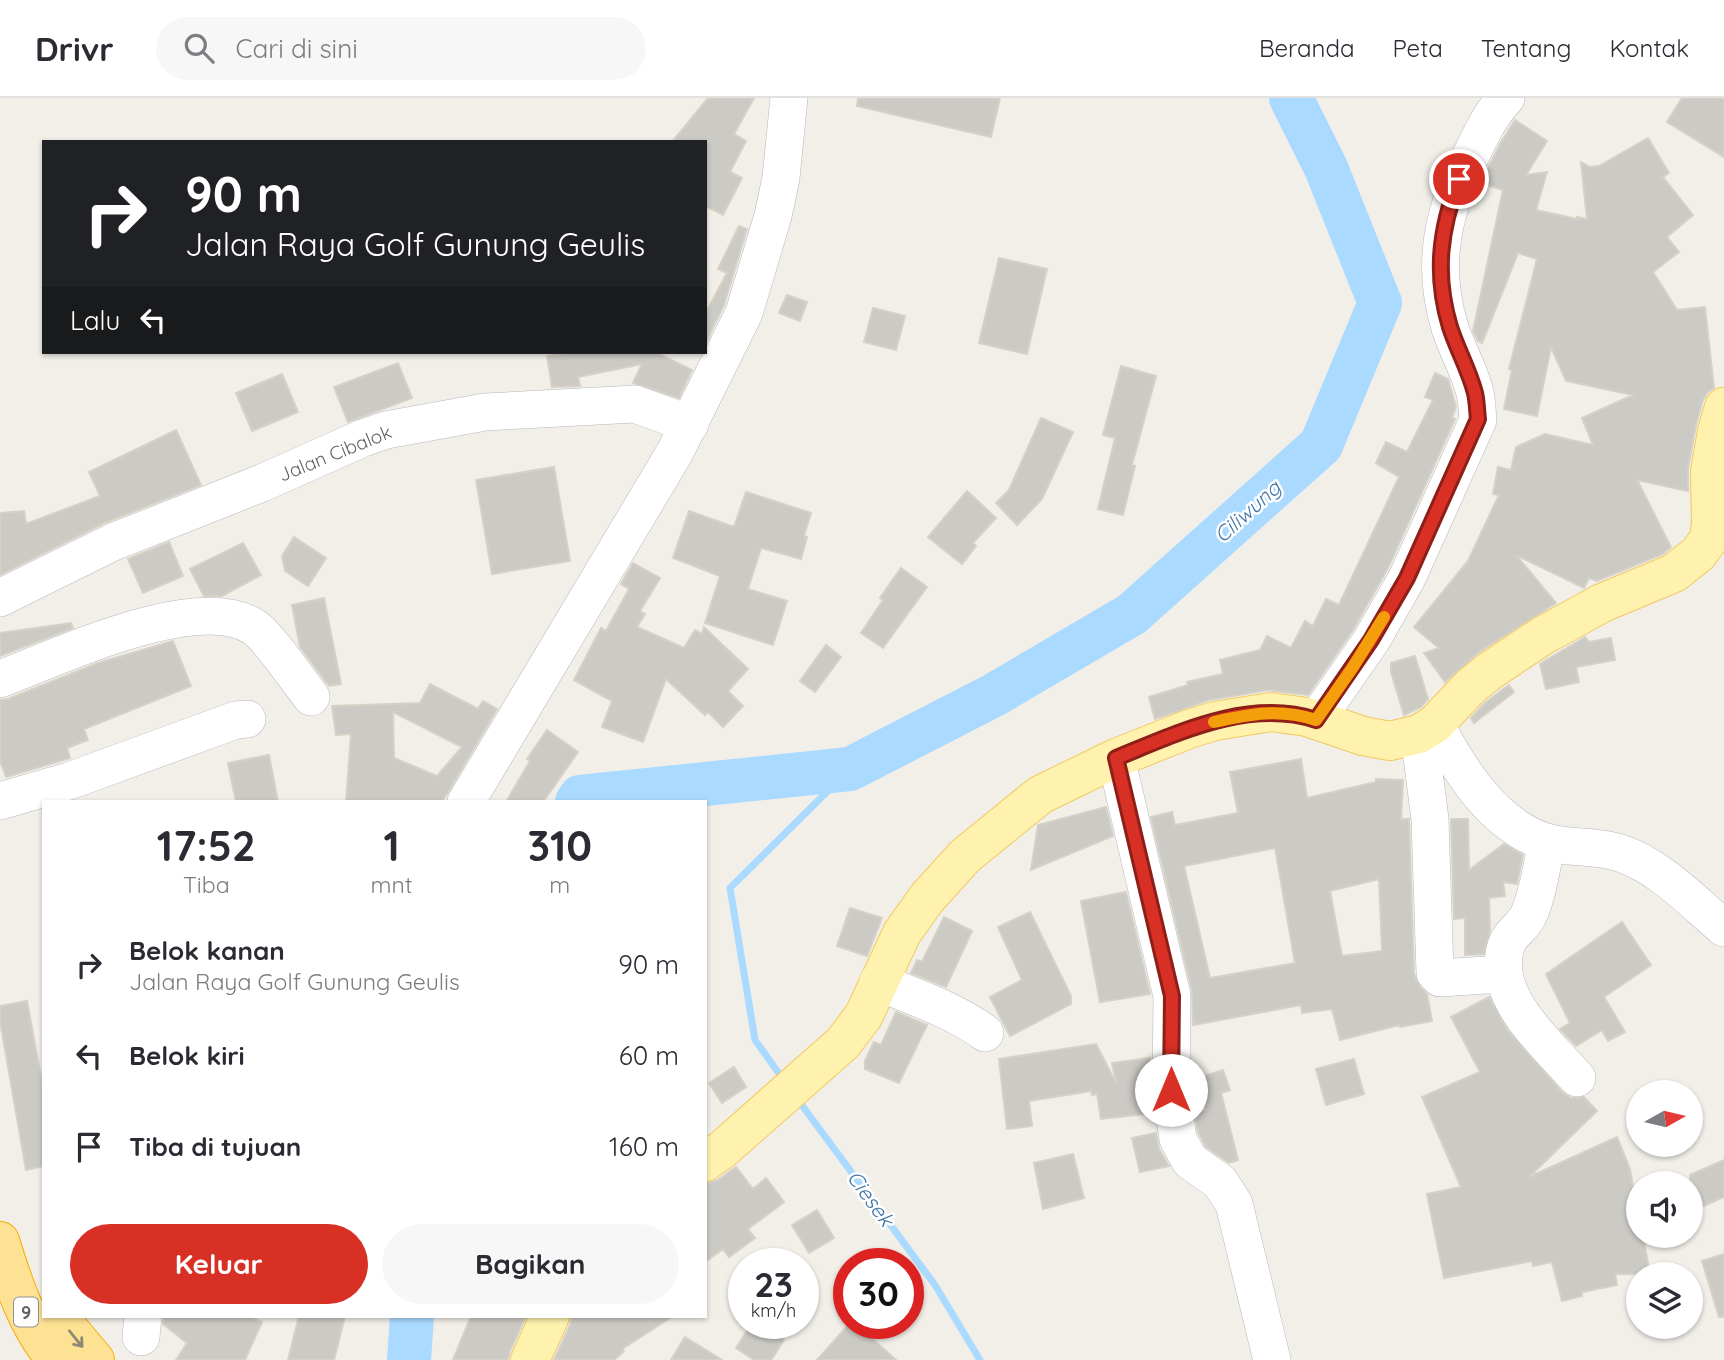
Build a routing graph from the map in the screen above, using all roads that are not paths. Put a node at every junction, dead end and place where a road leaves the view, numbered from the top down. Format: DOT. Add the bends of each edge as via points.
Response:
graph roads {
  1 [pos="789,98"];
  2 [pos="1506,98"];
  3 [pos="1724,407"];
  4 [pos="690,424"];
  5 [pos="0,598"];
  6 [pos="0,679"];
  7 [pos="311,697"];
  8 [pos="247,719"];
  9 [pos="1316,720"];
  10 [pos="1427,729"];
  11 [pos="1116,758"];
  12 [pos="467,800"];
  13 [pos="0,801"];
  14 [pos="1547,842"];
  15 [pos="1724,928"];
  16 [pos="1502,974"];
  17 [pos="878,982"];
  18 [pos="985,1033"];
  19 [pos="1577,1078"];
  20 [pos="714,1156"];
  21 [pos="6,1246"];
  22 [pos="42,1291"];
  23 [pos="60,1318"];
  24 [pos="549,1318"];
  25 [pos="57,1360"];
  26 [pos="95,1360"];
  27 [pos="530,1360"];
  28 [pos="1272,1360"];
  1 -- 4 [label="street" via="780,178 764,252 744,313"];
  2 -- 9 [label="street" via="1459,179 1446,213 1441,251 1450,327 1475,393 1478,419 1407,578"];
  3 -- 10 [label="main road" via="1710,472 1709,539 1698,554 1674,573 1602,603 1542,636 1471,686"];
  4 -- 5 [label="street, Jalan Cibalok" via="635,404 485,412 386,430 113,542"];
  4 -- 12 [label="street"];
  6 -- 7 [label="street" via="136,628 213,615 256,628"];
  8 -- 13 [label="street"];
  9 -- 10 [label="main road" via="1391,740"];
  9 -- 11 [label="main road" via="1271,712 1215,721"];
  10 -- 14 [label="street" via="1487,801 1520,831"];
  10 -- 16 [label="street" via="1435,973 1440,978"];
  11 -- 17 [label="main road" via="1040,795 965,856 912,918"];
  11 -- 28 [label="street" via="1172,996 1171,1090 1178,1139 1190,1161 1220,1182 1234,1204"];
  14 -- 15 [label="street" via="1628,856 1668,881"];
  14 -- 16 [label="street" via="1530,914 1506,946"];
  16 -- 19 [label="street" via="1526,1021"];
  17 -- 18 [label="street"];
  17 -- 20 [label="main road" via="858,1025 843,1043"];
  21 -- 22 [label="highway, 9"];
  21 -- 25 [label="highway, 9" via="31,1325"];
  23 -- 26 [label="highway, 9, one-way"];
  24 -- 27 [label="main road"];
}
